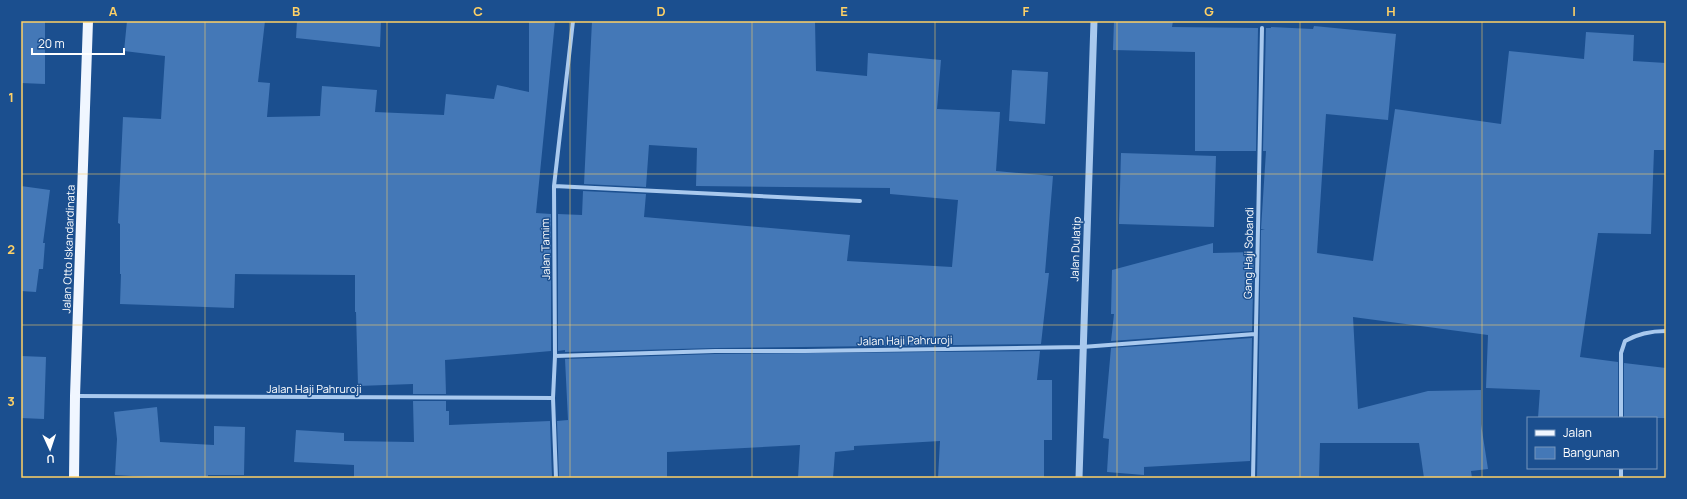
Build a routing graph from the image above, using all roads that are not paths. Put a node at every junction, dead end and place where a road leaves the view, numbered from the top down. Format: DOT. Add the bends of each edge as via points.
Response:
graph roads {
  1 [pos="88,21"];
  2 [pos="573,21"];
  3 [pos="1094,21"];
  4 [pos="1262,28"];
  5 [pos="554,186"];
  6 [pos="860,201"];
  7 [pos="1666,331"];
  8 [pos="1255,334"];
  9 [pos="1082,346"];
  10 [pos="555,356"];
  11 [pos="75,396"];
  12 [pos="554,398"];
  13 [pos="1621,417"];
  14 [pos="74,478"];
  15 [pos="556,478"];
  16 [pos="1078,478"];
  17 [pos="1253,478"];
  1 -- 11 [label="main road, Jalan Otto Iskandardinata"];
  2 -- 5 [label="street, Jalan Tamim"];
  3 -- 9 [label="street, Jalan Dulatip"];
  4 -- 8 [label="street, Gang Haji Sobandi"];
  5 -- 6 [label="street"];
  5 -- 10 [label="street, Jalan Tamim"];
  7 -- 13 [label="street" via="1637,334 1625,340 1621,354"];
  8 -- 9 [label="street, Jalan Haji Pahruroji"];
  8 -- 17 [label="street, Gang Haji Sobandi"];
  9 -- 10 [label="street, Jalan Haji Pahruroji"];
  9 -- 16 [label="street, Jalan Dulatip"];
  10 -- 12 [label="street, Jalan Tamim"];
  11 -- 12 [label="street, Jalan Haji Pahruroji"];
  11 -- 14 [label="main road, Jalan Otto Iskandardinata"];
  12 -- 15 [label="street, Jalan Tamim"];
}
